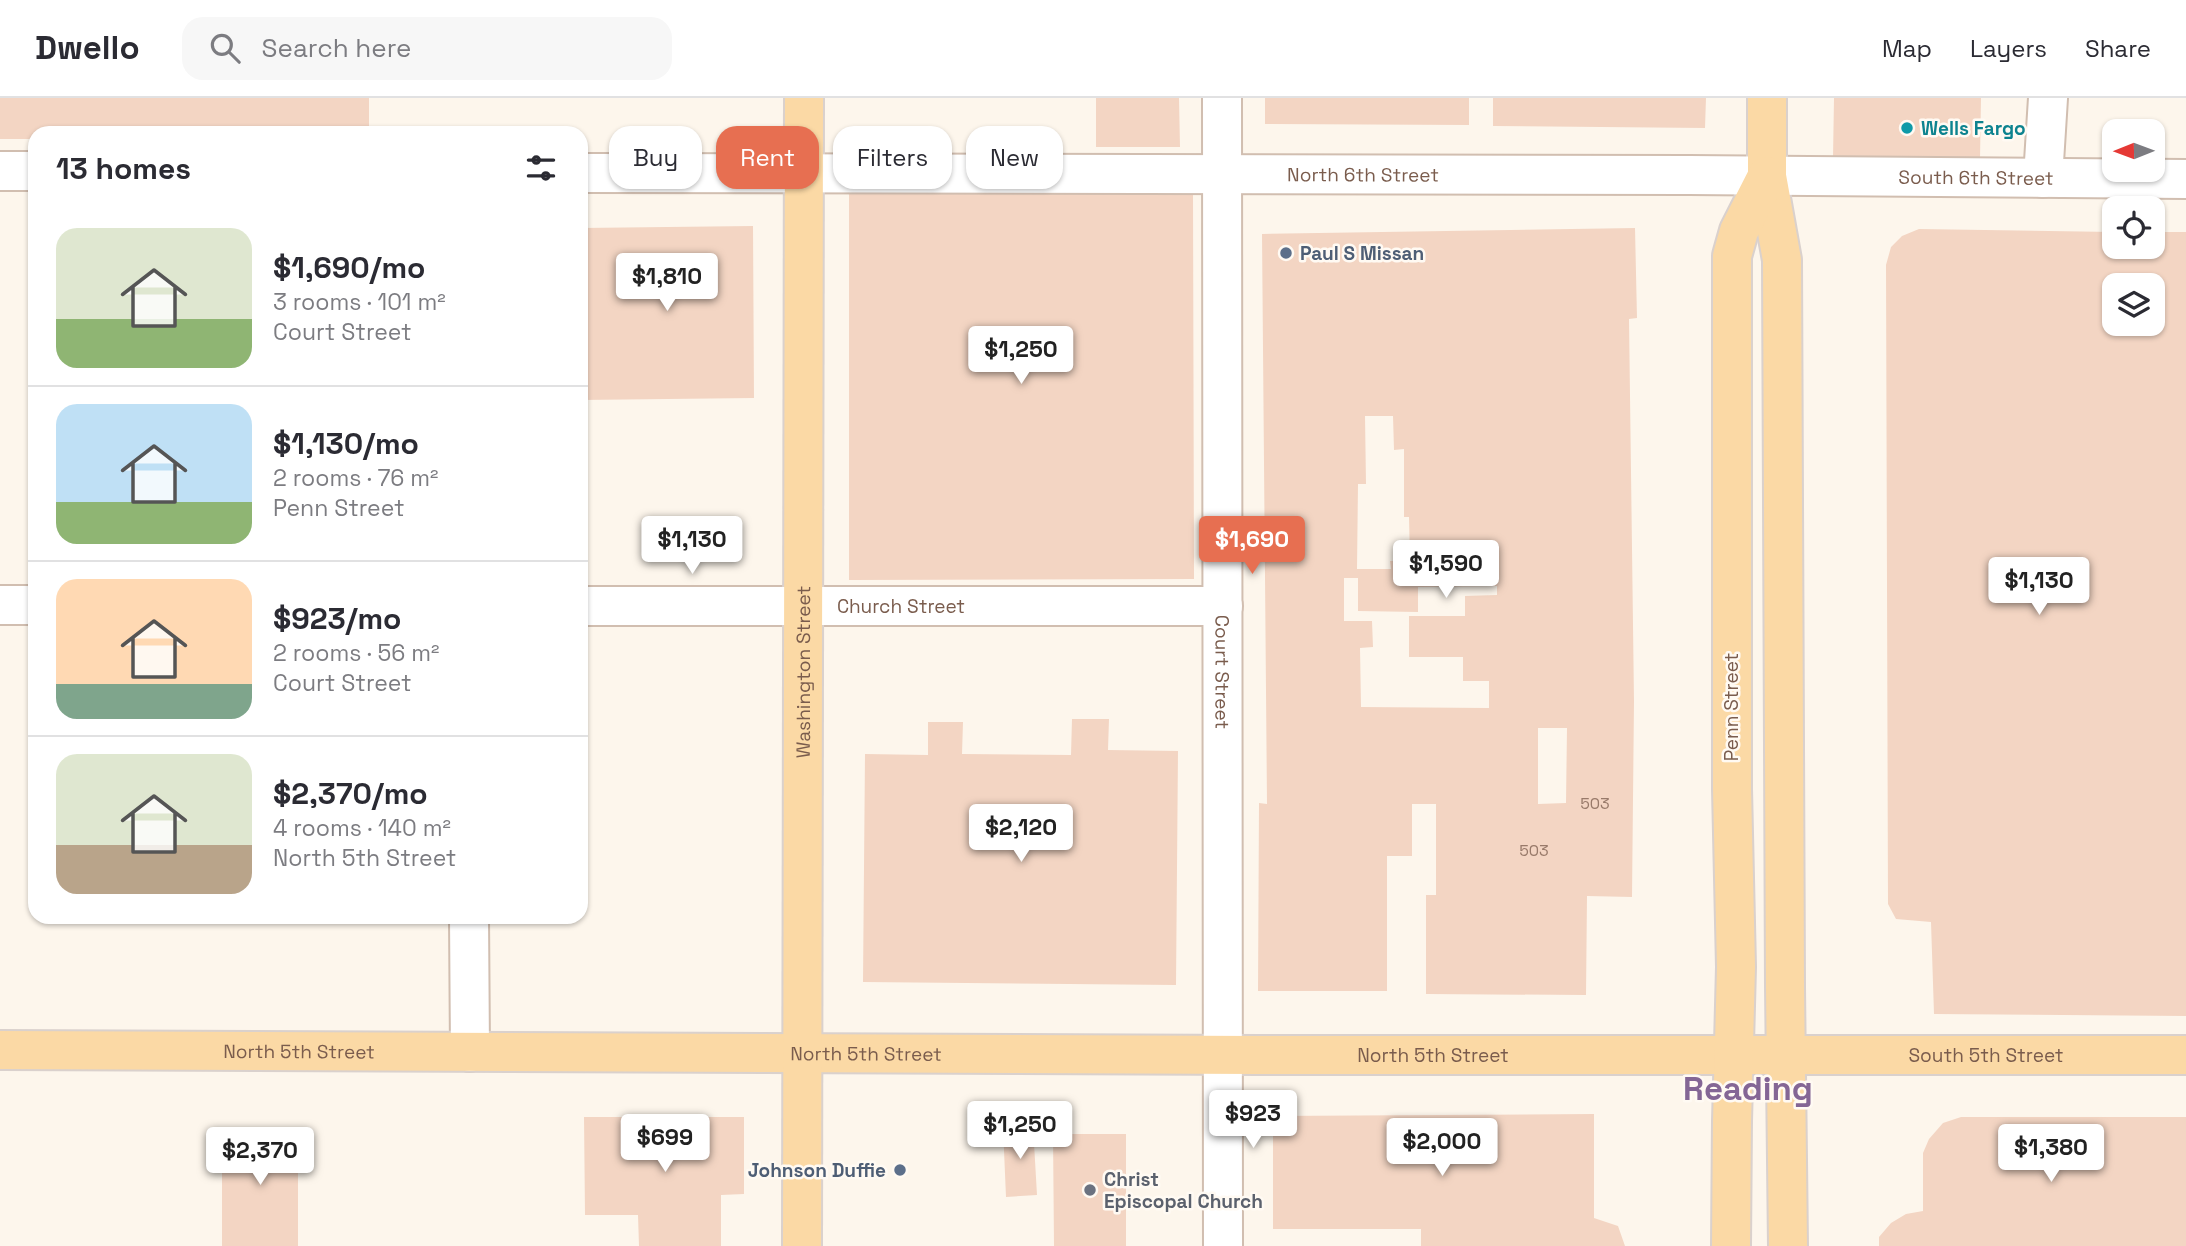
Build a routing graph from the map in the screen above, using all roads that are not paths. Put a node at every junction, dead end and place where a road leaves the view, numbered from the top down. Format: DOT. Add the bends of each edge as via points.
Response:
graph roads {
  1 [pos="804,98"];
  2 [pos="1222,98"];
  3 [pos="1767,98"];
  4 [pos="2048,98"];
  5 [pos="804,126"];
  6 [pos="0,171"];
  7 [pos="28,171"];
  8 [pos="588,173"];
  9 [pos="716,173"];
  10 [pos="819,173"];
  11 [pos="1223,174"];
  12 [pos="1767,176"];
  13 [pos="2043,177"];
  14 [pos="2186,179"];
  15 [pos="804,189"];
  16 [pos="0,605"];
  17 [pos="28,605"];
  18 [pos="588,606"];
  19 [pos="803,606"];
  20 [pos="1223,606"];
  21 [pos="469,924"];
  22 [pos="0,1049"];
  23 [pos="470,1052"];
  24 [pos="803,1053"];
  25 [pos="1223,1055"];
  26 [pos="2186,1055"];
  27 [pos="1733,1056"];
  28 [pos="1786,1056"];
  29 [pos="802,1246"];
  30 [pos="1223,1246"];
  31 [pos="1731,1246"];
  32 [pos="1788,1246"];
  1 -- 5 [label="main road, Washington Street"];
  2 -- 11 [label="street, Court Street"];
  3 -- 12 [label="main road, Penn Street"];
  4 -- 13 [label="street"];
  6 -- 7 [label="street"];
  8 -- 9 [label="street, North 6th Street"];
  10 -- 11 [label="street, North 6th Street"];
  11 -- 12 [label="street, North 6th Street"];
  11 -- 20 [label="street, Court Street"];
  12 -- 13 [label="street, South 6th Street"];
  12 -- 27 [label="main road, Penn Street" via="1739,231 1732,256"];
  12 -- 28 [label="main road, Penn Street" via="1782,260"];
  13 -- 14 [label="street, South 6th Street"];
  15 -- 19 [label="main road, Washington Street"];
  16 -- 17 [label="street"];
  18 -- 19 [label="street, Church Street"];
  19 -- 20 [label="street, Church Street"];
  19 -- 24 [label="main road, Washington Street"];
  20 -- 25 [label="street, Court Street"];
  21 -- 23 [label="street"];
  22 -- 23 [label="main road, North 5th Street"];
  23 -- 24 [label="main road, North 5th Street"];
  24 -- 25 [label="main road, North 5th Street"];
  24 -- 29 [label="main road, Washington Street"];
  25 -- 27 [label="main road, North 5th Street"];
  25 -- 30 [label="street, Court Street"];
  26 -- 28 [label="main road, South 5th Street"];
  27 -- 28 [label="main road, North 5th Street"];
  27 -- 31 [label="main road, Penn Street"];
  28 -- 32 [label="main road, Penn Street"];
}
